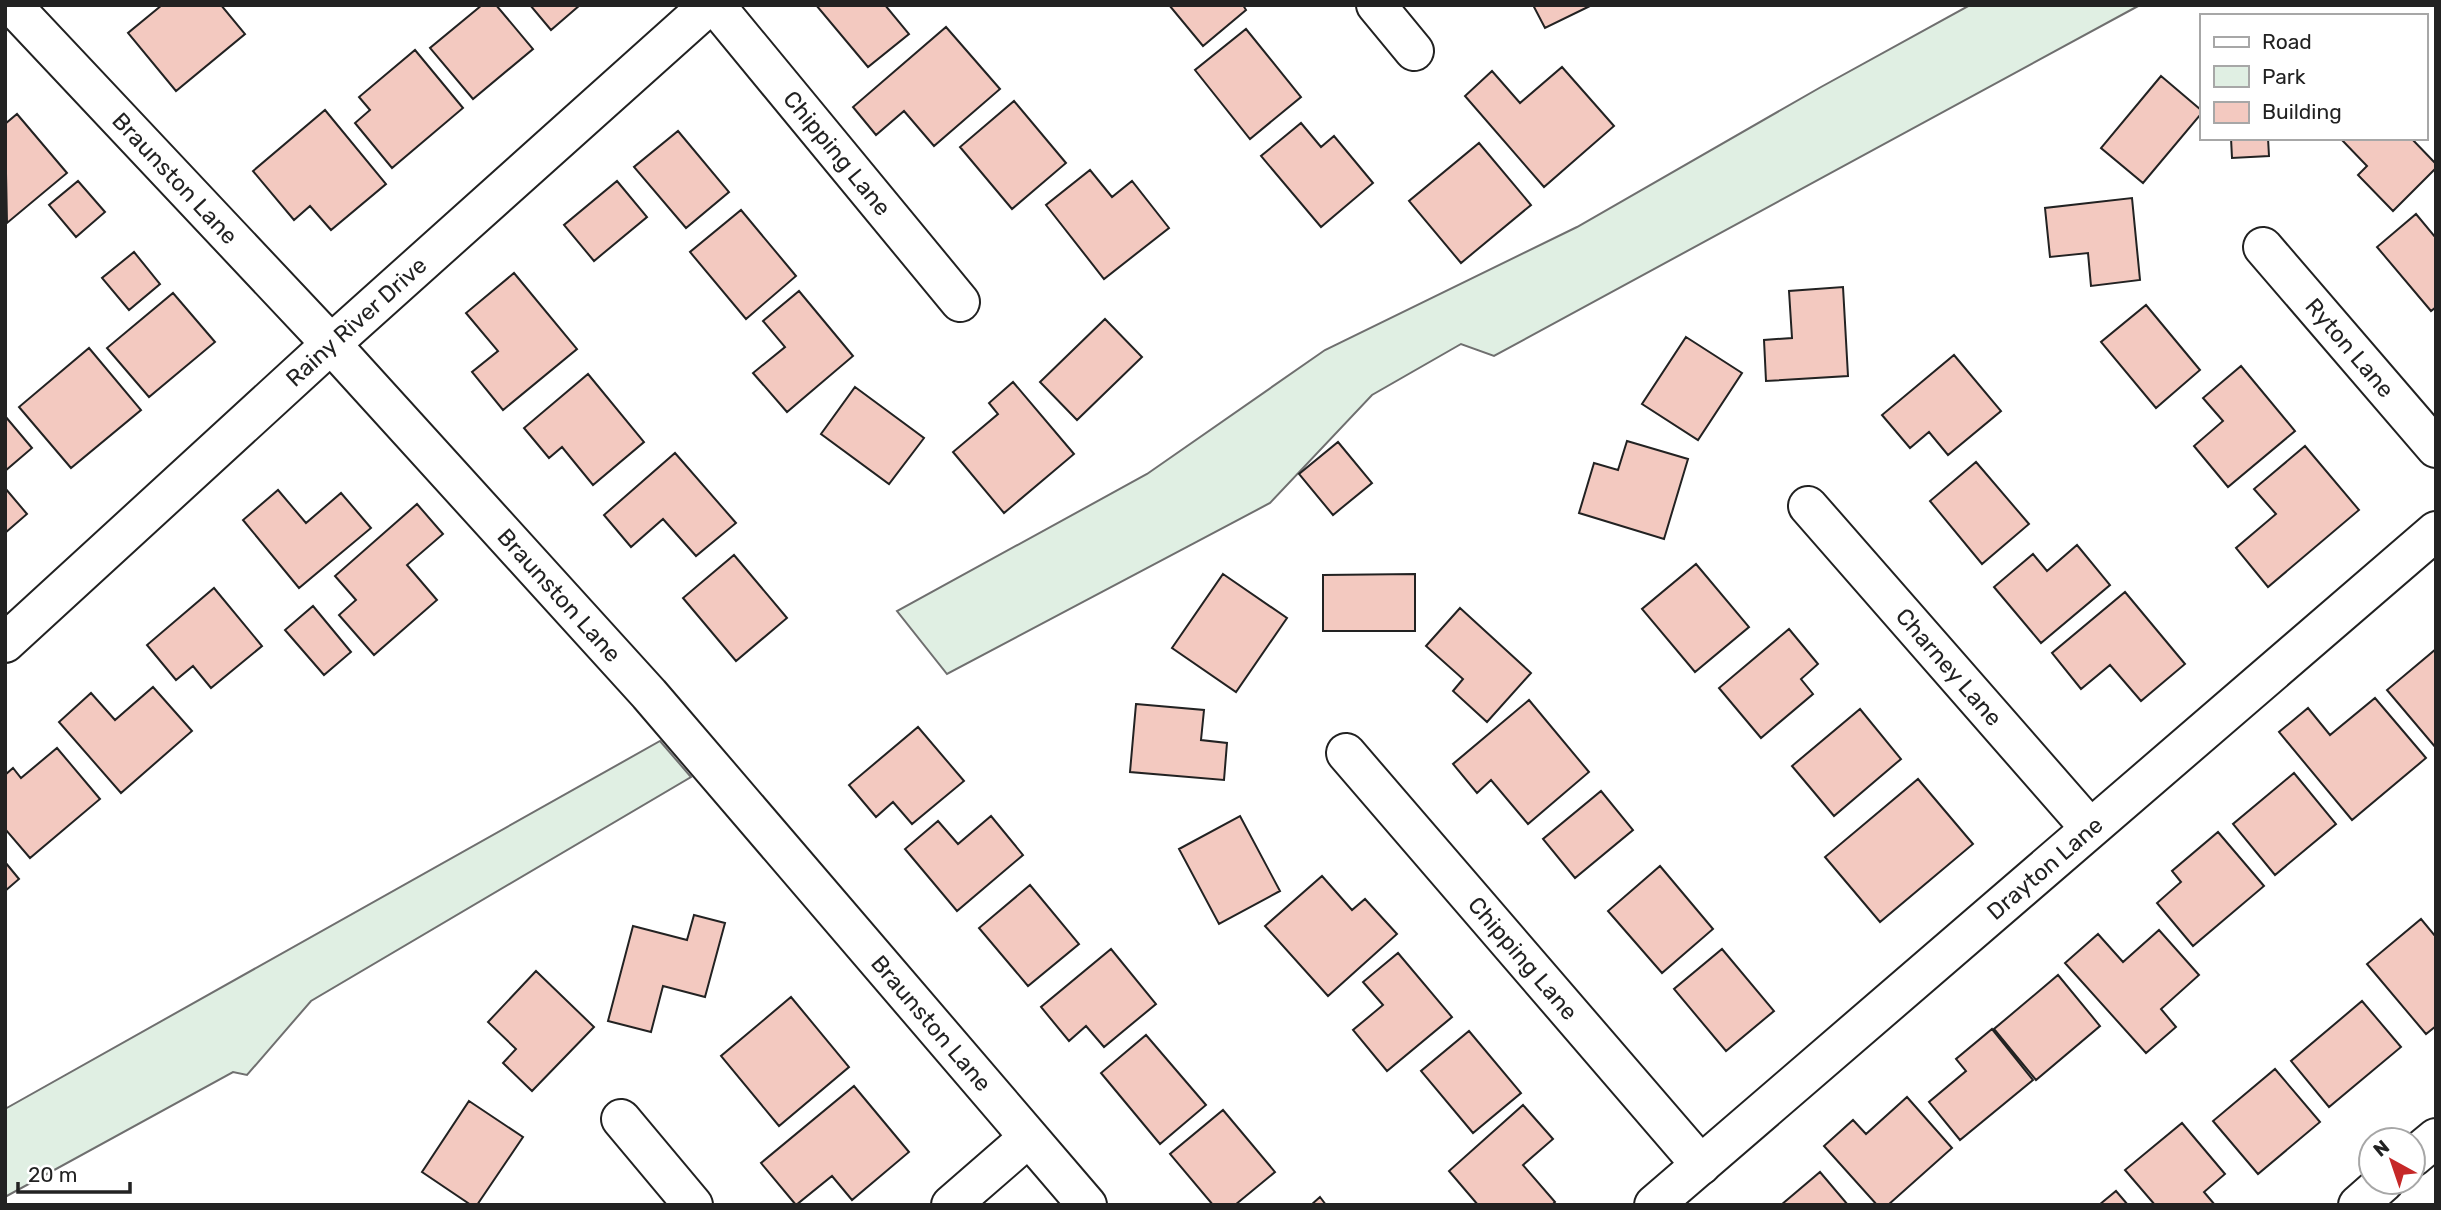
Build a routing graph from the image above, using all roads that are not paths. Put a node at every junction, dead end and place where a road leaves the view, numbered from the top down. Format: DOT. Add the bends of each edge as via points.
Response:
graph roads {
  1 [pos="709,5"];
  2 [pos="715,5"];
  3 [pos="1376,5"];
  4 [pos="19,15"];
  5 [pos="1414,51"];
  6 [pos="2263,247"];
  7 [pos="960,302"];
  8 [pos="331,344"];
  9 [pos="2436,448"];
  10 [pos="1808,506"];
  11 [pos="2436,531"];
  12 [pos="5,642"];
  13 [pos="1346,753"];
  14 [pos="2090,827"];
  15 [pos="621,1119"];
  16 [pos="1028,1138"];
  17 [pos="1700,1165"];
  18 [pos="693,1205"];
  19 [pos="951,1205"];
  20 [pos="1087,1205"];
  21 [pos="1654,1205"];
  1 -- 8 [label="street, Rainy River Drive"];
  2 -- 7 [label="street, Chipping Lane"];
  3 -- 5 [label="street"];
  4 -- 8 [label="street, Braunston Lane"];
  6 -- 9 [label="street, Ryton Lane"];
  8 -- 12 [label="street, Rainy River Drive"];
  8 -- 16 [label="street, Braunston Lane" via="649,694"];
  10 -- 14 [label="street, Charney Lane"];
  11 -- 14 [label="street, Drayton Lane"];
  13 -- 17 [label="street, Chipping Lane"];
  14 -- 17 [label="street, Drayton Lane"];
  15 -- 18 [label="street"];
  16 -- 19 [label="street"];
  16 -- 20 [label="street, Braunston Lane"];
  17 -- 21 [label="street, Drayton Lane"];
}
